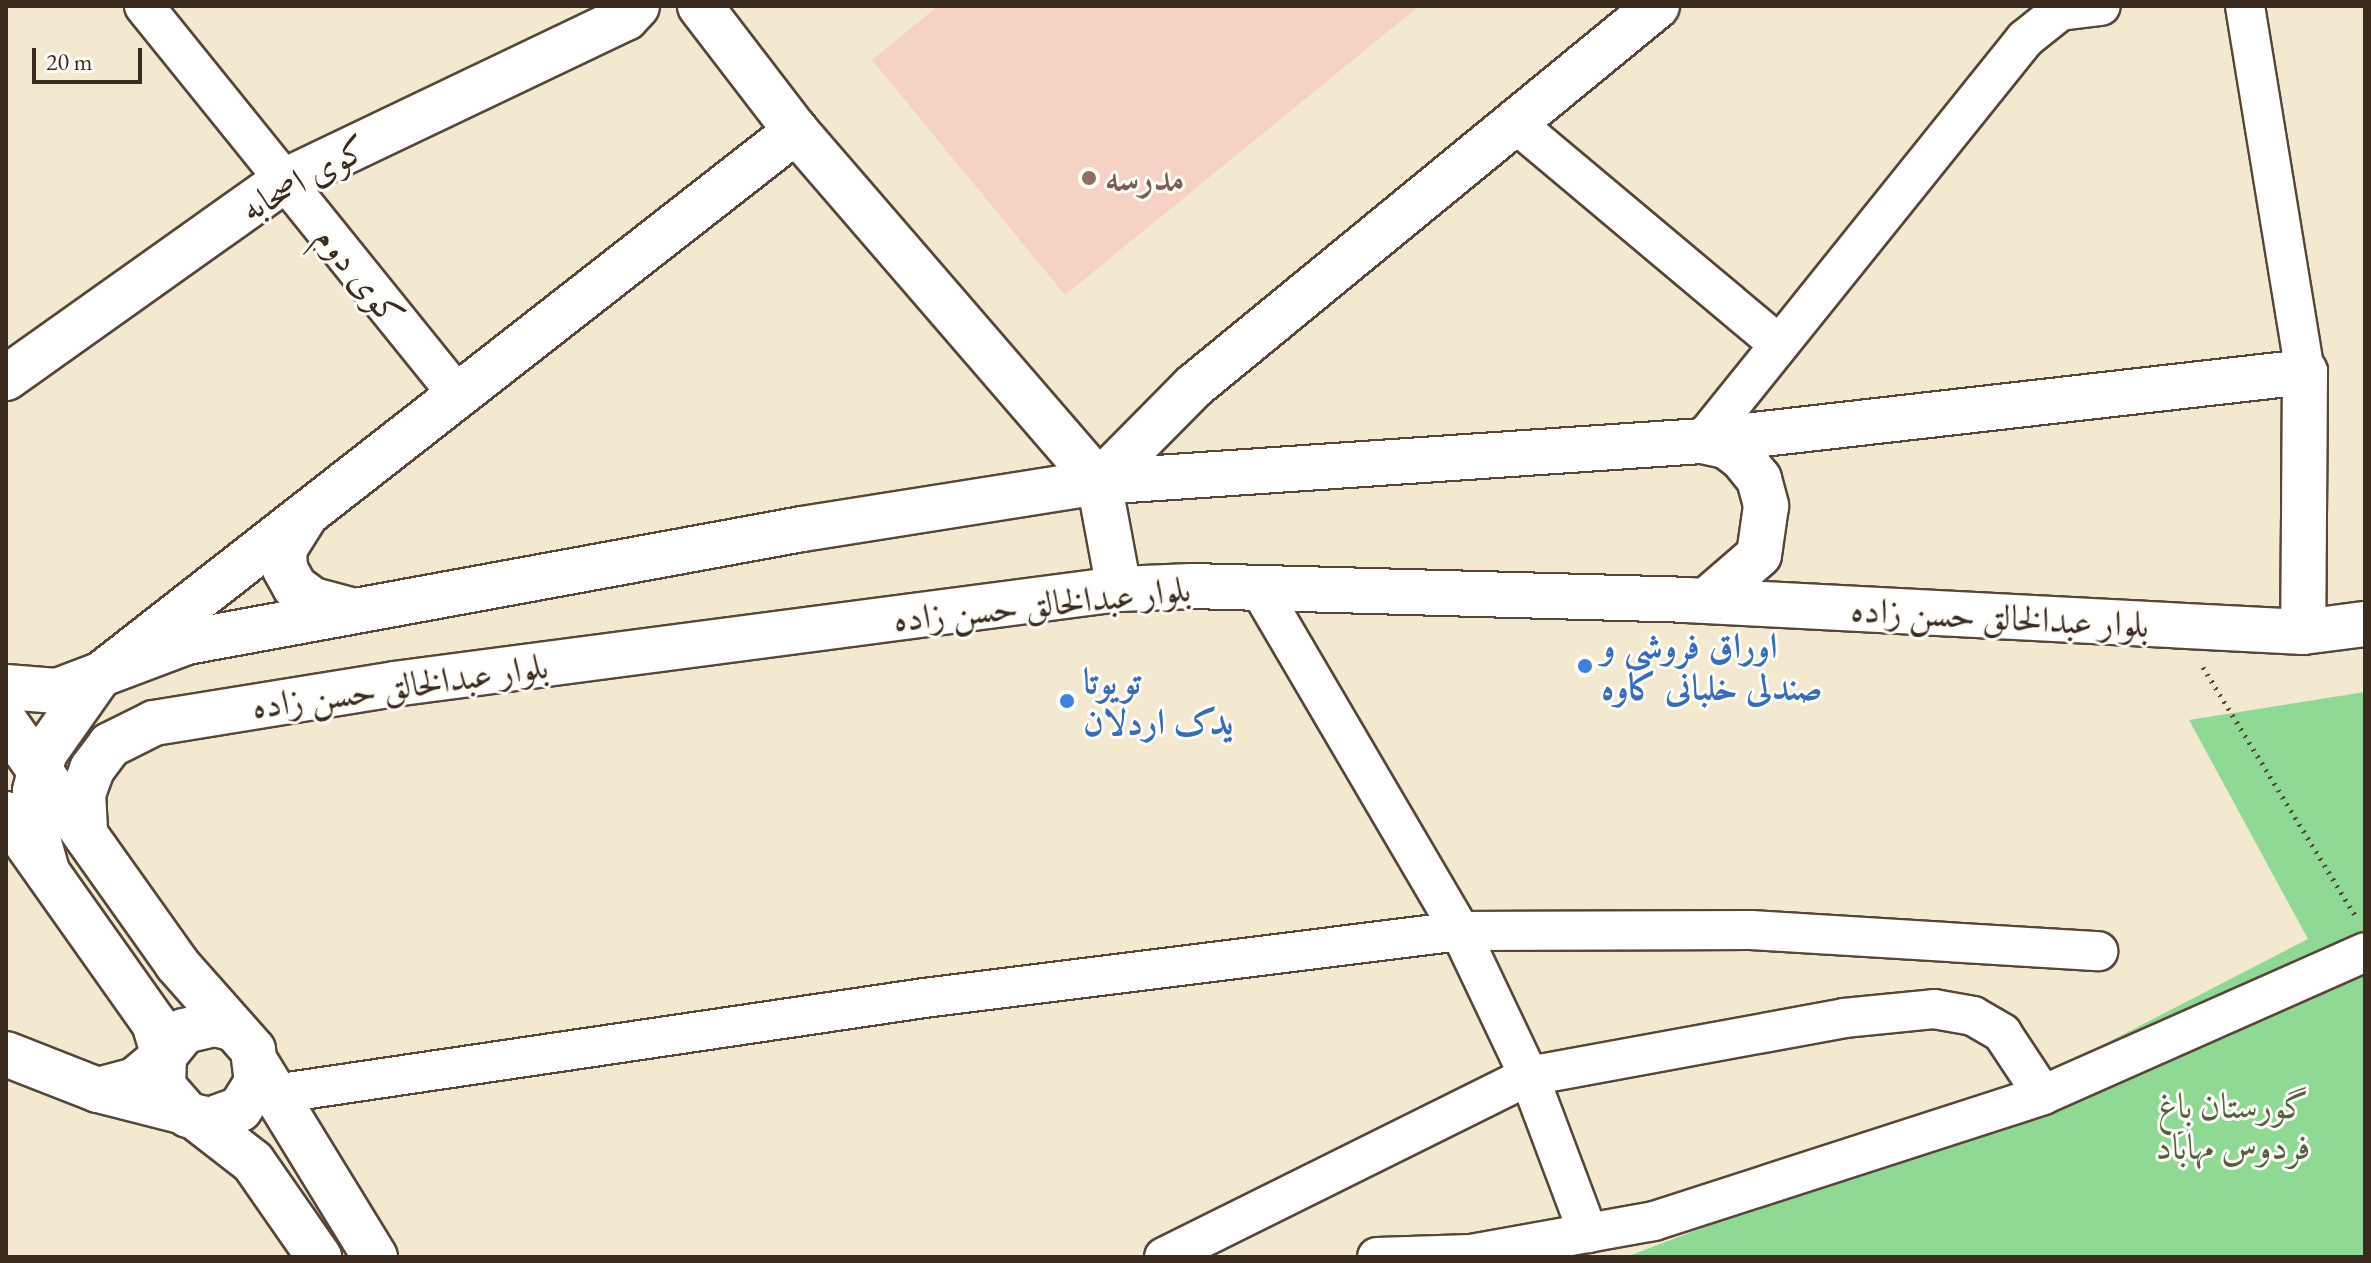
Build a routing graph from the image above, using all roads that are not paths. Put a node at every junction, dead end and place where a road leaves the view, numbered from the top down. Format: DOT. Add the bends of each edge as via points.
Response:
graph roads {
  1 [pos="700,6"];
  2 [pos="2101,6"];
  3 [pos="2245,6"];
  4 [pos="1654,7"];
  5 [pos="156,10"];
  6 [pos="631,12"];
  7 [pos="1515,123"];
  8 [pos="796,131"];
  9 [pos="282,182"];
  10 [pos="1778,344"];
  11 [pos="2305,372"];
  12 [pos="6,378"];
  13 [pos="458,395"];
  14 [pos="1702,441"];
  15 [pos="1099,482"];
  16 [pos="306,514"];
  17 [pos="1259,588"];
  18 [pos="1119,589"];
  19 [pos="1706,601"];
  20 [pos="350,610"];
  21 [pos="2365,624"];
  22 [pos="2287,631"];
  23 [pos="99,676"];
  24 [pos="6,687"];
  25 [pos="6,723"];
  26 [pos="40,770"];
  27 [pos="6,814"];
  28 [pos="85,830"];
  29 [pos="47,871"];
  30 [pos="1460,931"];
  31 [pos="2362,937"];
  32 [pos="2098,951"];
  33 [pos="231,1028"];
  34 [pos="6,1054"];
  35 [pos="164,1056"];
  36 [pos="1529,1076"];
  37 [pos="266,1080"];
  38 [pos="98,1090"];
  39 [pos="2043,1095"];
  40 [pos="188,1114"];
  41 [pos="1588,1233"];
  42 [pos="1469,1255"];
  43 [pos="319,1257"];
  44 [pos="375,1257"];
  45 [pos="1164,1257"];
  46 [pos="1377,1257"];
  1 -- 8 [label="street"];
  2 -- 10 [label="street" via="2060,11 2025,39"];
  3 -- 11 [label="street"];
  4 -- 7 [label="street"];
  5 -- 9 [label="street, کوی دوم"];
  6 -- 9 [label="street, کوی اصحابه"];
  7 -- 10 [label="street"];
  7 -- 15 [label="street" via="1194,386"];
  8 -- 13 [label="street"];
  8 -- 15 [label="street"];
  9 -- 12 [label="street, کوی اصحابه"];
  9 -- 13 [label="street, کوی دوم"];
  10 -- 14 [label="street"];
  11 -- 14 [label="street"];
  11 -- 22 [label="street"];
  13 -- 16 [label="street"];
  14 -- 15 [label="street"];
  14 -- 19 [label="street" via="1726,446 1742,458 1759,479 1766,506 1759,555"];
  15 -- 18 [label="street"];
  15 -- 20 [label="street"];
  16 -- 20 [label="street" via="284,550 285,569 295,587 313,600"];
  16 -- 23 [label="street"];
  17 -- 18 [label="street, بلوار عبدالخالق حسن زاده"];
  17 -- 19 [label="street, بلوار عبدالخالق حسن زاده"];
  17 -- 30 [label="street"];
  18 -- 28 [label="street, بلوار عبدالخالق حسن زاده" via="394,684 154,723 110,745 92,769 83,794"];
  19 -- 22 [label="street, بلوار عبدالخالق حسن زاده"];
  20 -- 23 [label="street" via="187,642"];
  21 -- 22 [label="street, بلوار عبدالخالق حسن زاده"];
  23 -- 24 [label="street" via="57,691"];
  23 -- 26 [label="street" via="63,723"];
  25 -- 26 [label="street"];
  26 -- 28 [label="street"];
  26 -- 29 [label="street" via="35,828"];
  27 -- 29 [label="street"];
  28 -- 33 [label="street" via="177,964"];
  29 -- 35 [label="street" via="154,1023"];
  30 -- 32 [label="street" via="1751,930"];
  30 -- 36 [label="street"];
  30 -- 37 [label="street"];
  31 -- 39 [label="street"];
  33 -- 35 [label="street" via="215,1024 184,1031"];
  33 -- 37 [label="street" via="253,1050"];
  34 -- 38 [label="street"];
  35 -- 38 [label="street" via="135,1080"];
  35 -- 40 [label="street" via="163,1086"];
  36 -- 39 [label="street" via="1844,1018 1934,1009 1973,1016 2002,1033"];
  36 -- 41 [label="street"];
  36 -- 45 [label="street"];
  37 -- 40 [label="street" via="240,1109 210,1120"];
  37 -- 44 [label="street"];
  38 -- 40 [label="street"];
  39 -- 41 [label="street" via="1654,1221"];
  40 -- 43 [label="street" via="253,1162"];
  41 -- 42 [label="street"];
  42 -- 46 [label="street"];
}
